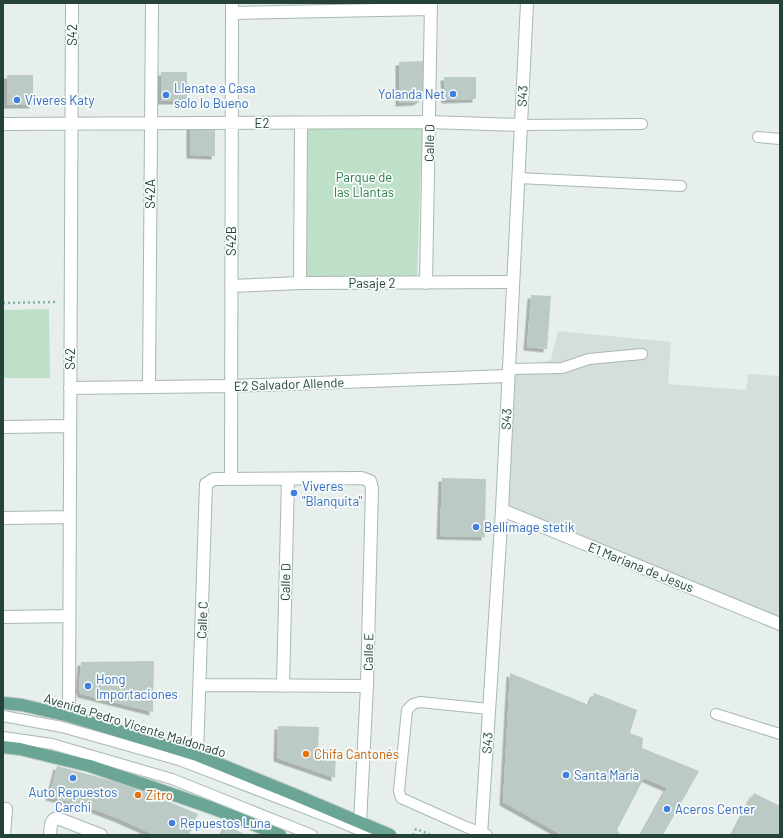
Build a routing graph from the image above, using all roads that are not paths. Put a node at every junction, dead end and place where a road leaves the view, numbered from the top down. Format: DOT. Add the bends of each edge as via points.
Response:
graph roads {
  1 [pos="72,3"];
  2 [pos="152,3"];
  3 [pos="527,3"];
  4 [pos="431,6"];
  5 [pos="232,8"];
  6 [pos="429,122"];
  7 [pos="231,123"];
  8 [pos="301,123"];
  9 [pos="3,124"];
  10 [pos="71,124"];
  11 [pos="150,124"];
  12 [pos="642,124"];
  13 [pos="520,125"];
  14 [pos="758,137"];
  15 [pos="780,139"];
  16 [pos="518,178"];
  17 [pos="681,186"];
  18 [pos="426,282"];
  19 [pos="513,282"];
  20 [pos="300,283"];
  21 [pos="231,286"];
  22 [pos="642,354"];
  23 [pos="509,373"];
  24 [pos="149,386"];
  25 [pos="231,386"];
  26 [pos="70,388"];
  27 [pos="70,426"];
  28 [pos="3,427"];
  29 [pos="231,479"];
  30 [pos="288,479"];
  31 [pos="502,510"];
  32 [pos="70,517"];
  33 [pos="3,518"];
  34 [pos="69,616"];
  35 [pos="3,618"];
  36 [pos="780,624"];
  37 [pos="200,685"];
  38 [pos="283,686"];
  39 [pos="367,686"];
  40 [pos="3,703"];
  41 [pos="489,709"];
  42 [pos="716,714"];
  43 [pos="3,716"];
  44 [pos="69,716"];
  45 [pos="780,734"];
  46 [pos="3,737"];
  47 [pos="3,747"];
  48 [pos="197,755"];
  49 [pos="6,809"];
  50 [pos="360,823"];
  51 [pos="278,834"];
  52 [pos="483,834"];
  53 [pos="4,835"];
  54 [pos="50,835"];
  55 [pos="101,835"];
  56 [pos="312,835"];
  57 [pos="371,835"];
  58 [pos="390,835"];
  1 -- 10 [label="street, S42"];
  2 -- 11 [label="street, S42A"];
  3 -- 13 [label="street, S43"];
  4 -- 5 [label="street"];
  4 -- 6 [label="street, Calle D"];
  5 -- 7 [label="street, S42B"];
  6 -- 8 [label="street, E2"];
  6 -- 13 [label="street, E2"];
  6 -- 18 [label="street, Calle D"];
  7 -- 8 [label="street, E2"];
  7 -- 11 [label="street, E2"];
  7 -- 21 [label="street, S42B"];
  8 -- 20 [label="street"];
  9 -- 10 [label="street, E2"];
  10 -- 11 [label="street, E2"];
  10 -- 26 [label="street, S42"];
  11 -- 24 [label="street, S42A"];
  12 -- 13 [label="lane"];
  13 -- 16 [label="street, S43"];
  14 -- 15 [label="lane"];
  16 -- 17 [label="lane"];
  16 -- 19 [label="street, S43"];
  18 -- 19 [label="street, Pasaje 2"];
  18 -- 20 [label="street, Pasaje 2"];
  19 -- 23 [label="street, S43"];
  20 -- 21 [label="street, Pasaje 2"];
  21 -- 25 [label="street, S42B"];
  22 -- 23 [label="lane" via="589,359 562,368"];
  23 -- 25 [label="street, E2 Salvador Allende"];
  23 -- 31 [label="street, S43"];
  24 -- 25 [label="street, E2 Salvador Allende"];
  24 -- 26 [label="street, E2 Salvador Allende"];
  25 -- 29 [label="street, S42B"];
  26 -- 27 [label="street, S42"];
  27 -- 28 [label="street"];
  27 -- 32 [label="street, S42"];
  29 -- 30 [label="street"];
  29 -- 37 [label="street, Calle C" via="214,479 206,484"];
  30 -- 38 [label="street, Calle D"];
  30 -- 39 [label="street, Calle E" via="362,478 370,481 372,488"];
  31 -- 36 [label="street, E1 Mariana de Jesus"];
  31 -- 41 [label="street, S43"];
  32 -- 33 [label="street"];
  32 -- 34 [label="street, S42"];
  34 -- 35 [label="street"];
  34 -- 44 [label="street, S42"];
  37 -- 38 [label="street"];
  37 -- 48 [label="street, Calle C"];
  38 -- 39 [label="street"];
  39 -- 50 [label="street, Calle E"];
  40 -- 44 [label="main road, Avenida Pedro Vicente Maldonado"];
  41 -- 52 [label="street, S43"];
  41 -- 52 [label="lane" via="420,702 413,704 407,710 399,791 401,798"];
  42 -- 45 [label="lane"];
  43 -- 57 [label="lane" via="62,727 179,760"];
  44 -- 48 [label="main road, Avenida Pedro Vicente Maldonado"];
  46 -- 56 [label="lane" via="52,744 172,779"];
  47 -- 51 [label="main road" via="90,766"];
  48 -- 50 [label="main road, Avenida Pedro Vicente Maldonado"];
  49 -- 53 [label="street"];
  50 -- 58 [label="main road, Avenida Pedro Vicente Maldonado"];
  54 -- 55 [label="street" via="51,822 57,818"];
}
